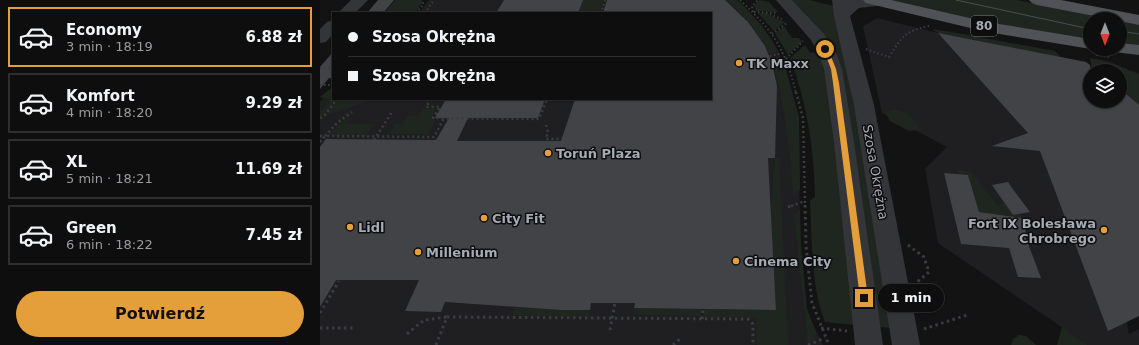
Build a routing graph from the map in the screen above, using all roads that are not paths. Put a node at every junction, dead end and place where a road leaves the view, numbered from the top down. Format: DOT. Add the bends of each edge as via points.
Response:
graph roads {
  1 [pos="360,0"];
  2 [pos="1037,0"];
  3 [pos="875,1"];
  4 [pos="782,7"];
  5 [pos="841,8"];
  6 [pos="347,12"];
  7 [pos="1139,20"];
  8 [pos="332,27"];
  9 [pos="320,38"];
  10 [pos="1083,43"];
  11 [pos="1127,49"];
  12 [pos="1139,50"];
  13 [pos="869,345"];
  14 [pos="906,345"];
  1 -- 6 [label="street"];
  2 -- 7 [label="main road"];
  3 -- 5 [label="street"];
  3 -- 10 [label="main road, 80" via="987,27"];
  4 -- 13 [label="street, Szosa Okrężna" via="818,38 833,69"];
  5 -- 14 [label="street, Szosa Okrężna" via="864,105"];
  8 -- 9 [label="street"];
  11 -- 12 [label="main road"];
}
